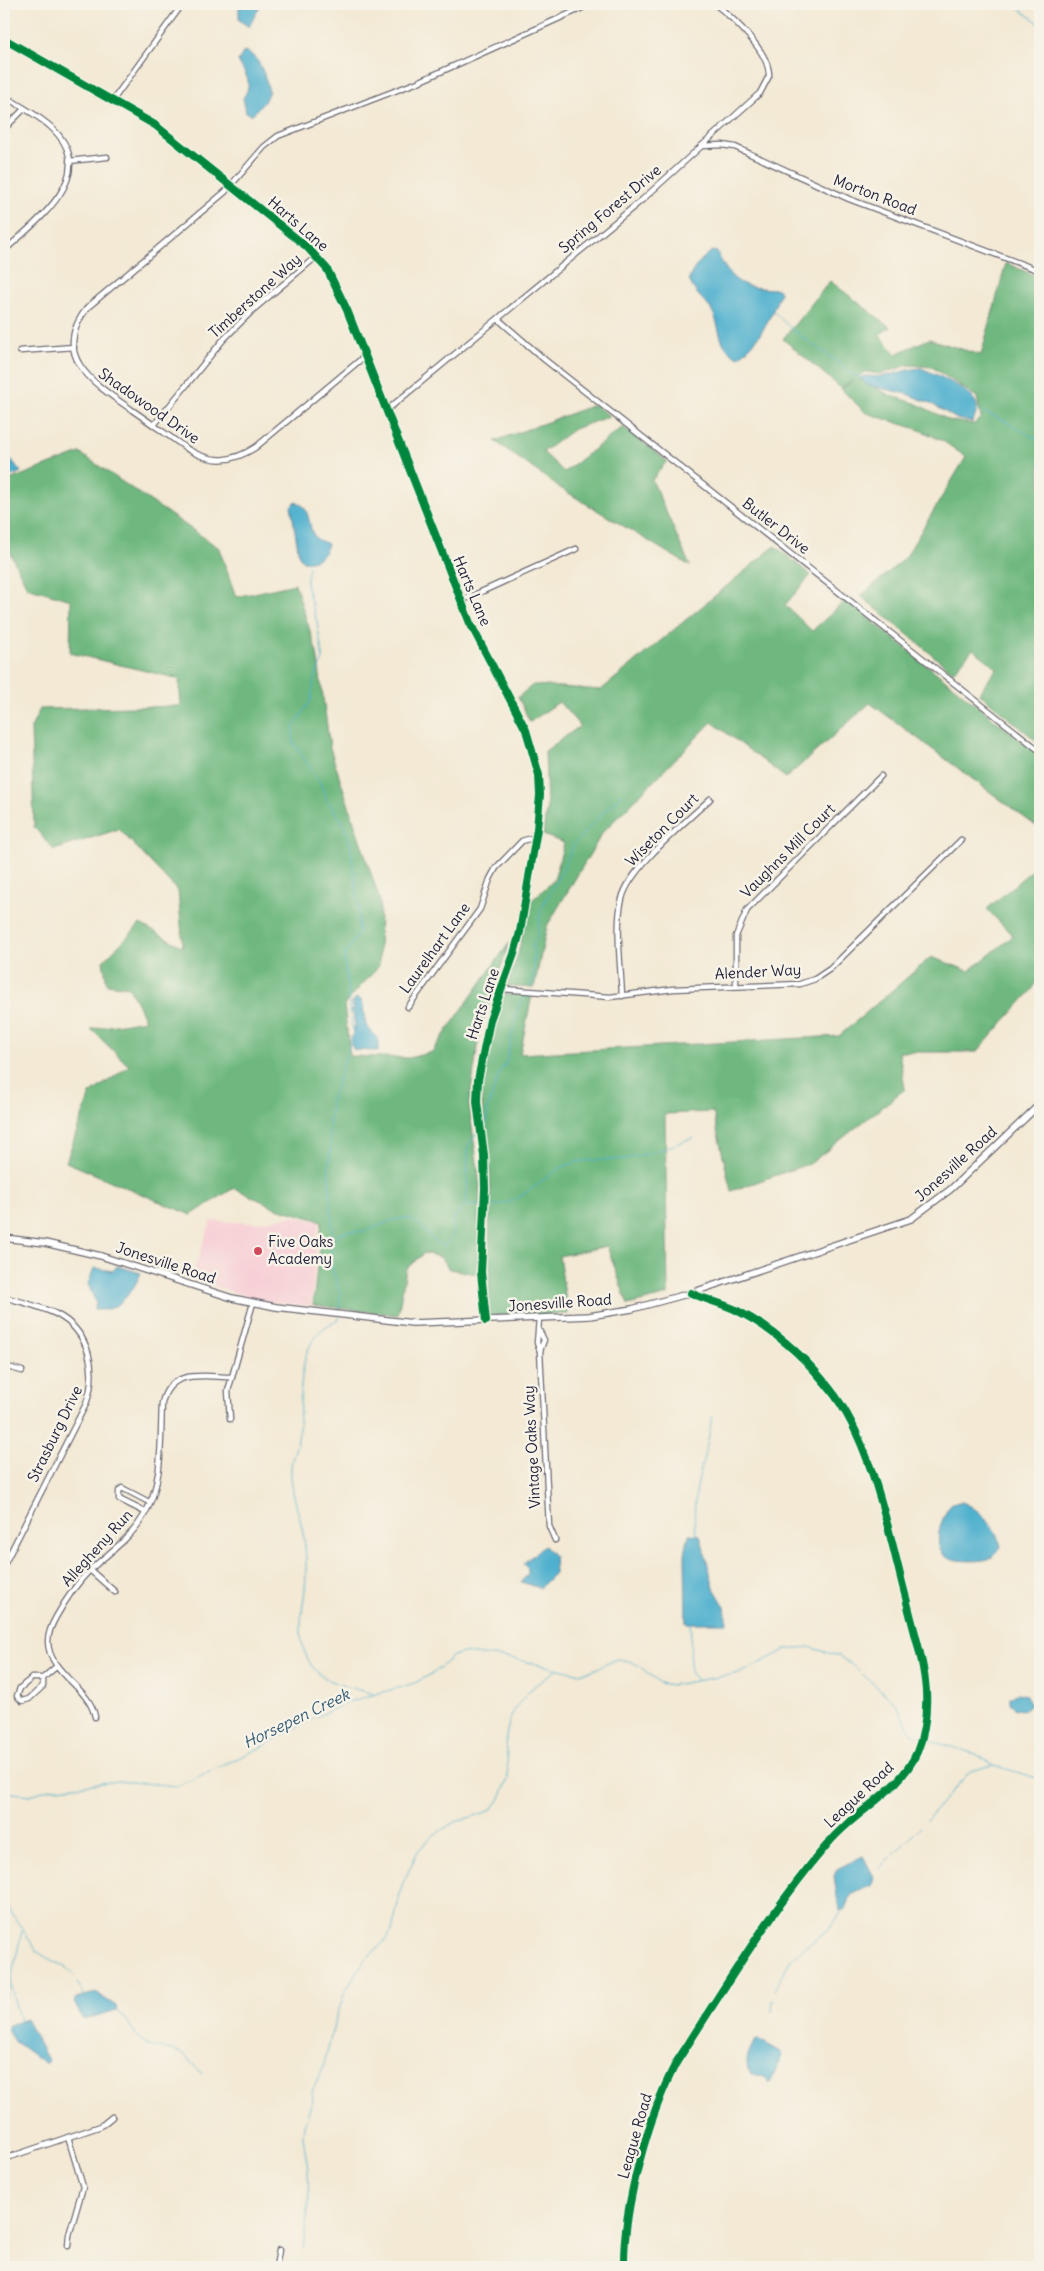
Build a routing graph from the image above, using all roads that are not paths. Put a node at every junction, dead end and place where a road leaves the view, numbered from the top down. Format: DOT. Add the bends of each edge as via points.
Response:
graph roads {
  1 [pos="591,4"];
  2 [pos="715,4"];
  3 [pos="180,6"];
  4 [pos="4,39"];
  5 [pos="4,96"];
  6 [pos="113,100"];
  7 [pos="24,109"];
  8 [pos="4,129"];
  9 [pos="701,146"];
  10 [pos="107,158"];
  11 [pos="69,161"];
  12 [pos="232,186"];
  13 [pos="4,251"];
  14 [pos="317,256"];
  15 [pos="1040,271"];
  16 [pos="498,319"];
  17 [pos="74,347"];
  18 [pos="20,351"];
  19 [pos="365,356"];
  20 [pos="387,410"];
  21 [pos="154,425"];
  22 [pos="576,549"];
  23 [pos="461,601"];
  24 [pos="1040,751"];
  25 [pos="881,776"];
  26 [pos="710,798"];
  27 [pos="536,837"];
  28 [pos="961,840"];
  29 [pos="736,986"];
  30 [pos="502,989"];
  31 [pos="622,996"];
  32 [pos="408,1007"];
  33 [pos="1040,1104"];
  34 [pos="4,1238"];
  35 [pos="691,1293"];
  36 [pos="4,1297"];
  37 [pos="253,1303"];
  38 [pos="539,1319"];
  39 [pos="486,1321"];
  40 [pos="4,1366"];
  41 [pos="22,1371"];
  42 [pos="232,1377"];
  43 [pos="230,1420"];
  44 [pos="149,1502"];
  45 [pos="145,1512"];
  46 [pos="555,1540"];
  47 [pos="4,1565"];
  48 [pos="90,1570"];
  49 [pos="115,1592"];
  50 [pos="57,1666"];
  51 [pos="43,1678"];
  52 [pos="95,1717"];
  53 [pos="112,2117"];
  54 [pos="68,2137"];
  55 [pos="4,2159"];
  56 [pos="68,2246"];
  57 [pos="278,2250"];
  58 [pos="276,2267"];
  59 [pos="624,2267"];
  1 -- 12 [label="street" via="418,82 283,133 264,147"];
  2 -- 9 [label="street, Spring Forest Drive" via="758,48 767,64 769,76 760,93"];
  3 -- 6 [label="street"];
  4 -- 6 [label="street, Harts Lane"];
  5 -- 7 [label="street"];
  6 -- 12 [label="street, Harts Lane" via="155,125"];
  7 -- 8 [label="street"];
  7 -- 11 [label="street" via="58,135"];
  9 -- 15 [label="street, Morton Road" via="722,144 735,147 849,199"];
  9 -- 16 [label="street, Spring Forest Drive" via="642,200"];
  10 -- 11 [label="street"];
  11 -- 13 [label="street" via="67,182 58,200"];
  12 -- 14 [label="street, Harts Lane"];
  12 -- 17 [label="street" via="88,307 76,329"];
  14 -- 19 [label="street, Harts Lane" via="337,286"];
  14 -- 21 [label="street, Timberstone Way" via="229,334"];
  16 -- 20 [label="street, Spring Forest Drive"];
  16 -- 24 [label="street, Butler Drive" via="545,360"];
  17 -- 18 [label="street"];
  17 -- 21 [label="street, Shadowood Drive" via="81,369 91,381"];
  19 -- 20 [label="street, Harts Lane"];
  19 -- 21 [label="street, Shadowood Drive" via="256,447 236,458 218,460 201,457"];
  20 -- 23 [label="street, Harts Lane"];
  22 -- 23 [label="street"];
  23 -- 27 [label="street, Harts Lane" via="531,743 540,786"];
  25 -- 29 [label="street, Vaughns Mill Court" via="747,910 736,936"];
  26 -- 31 [label="street, Wiseton Court" via="641,867 626,887 620,910"];
  27 -- 30 [label="street, Harts Lane" via="520,932"];
  27 -- 32 [label="street, Laurelhart Lane" via="522,840 496,868 480,908"];
  28 -- 29 [label="street, Alender Way" via="820,977 800,984"];
  29 -- 31 [label="street, Alender Way" via="673,989"];
  30 -- 31 [label="street, Alender Way"];
  30 -- 39 [label="street, Harts Lane" via="485,1038 477,1093 484,1155 481,1272"];
  33 -- 35 [label="street, Jonesville Road" via="950,1189 916,1216 861,1238"];
  34 -- 37 [label="street, Jonesville Road" via="45,1243 101,1256"];
  35 -- 38 [label="street, Jonesville Road" via="608,1314"];
  35 -- 59 [label="street, League Road" via="737,1310 783,1341 830,1388 848,1416 880,1502 926,1690 923,1730 913,1760 902,1775 840,1829 799,1881 676,2063 648,2133 626,2225"];
  36 -- 47 [label="street, Strasburg Drive" via="64,1319 82,1338 93,1368 92,1388 86,1404"];
  37 -- 39 [label="street, Jonesville Road" via="414,1323"];
  37 -- 42 [label="street"];
  38 -- 39 [label="street, Jonesville Road"];
  38 -- 46 [label="street, Vintage Oaks Way" via="537,1343 549,1526"];
  40 -- 41 [label="street"];
  42 -- 43 [label="street" via="228,1400"];
  42 -- 44 [label="street, Allegheny Run" via="183,1377 175,1380 164,1393 159,1476"];
  44 -- 45 [label="street, Allegheny Run"];
  44 -- 45 [label="street" via="133,1492 122,1488 119,1491 119,1499"];
  45 -- 48 [label="street, Allegheny Run" via="131,1532"];
  48 -- 49 [label="street"];
  48 -- 50 [label="street, Allegheny Run" via="51,1626 48,1641"];
  50 -- 51 [label="street"];
  50 -- 52 [label="street, Allegheny Run" via="94,1707"];
  51 -- 51 [label="street" via="32,1678 20,1688 17,1696 22,1702 43,1686"];
  53 -- 54 [label="street" via="101,2126"];
  54 -- 55 [label="street"];
  54 -- 56 [label="street" via="83,2187 68,2235"];
  57 -- 58 [label="street"];
}
